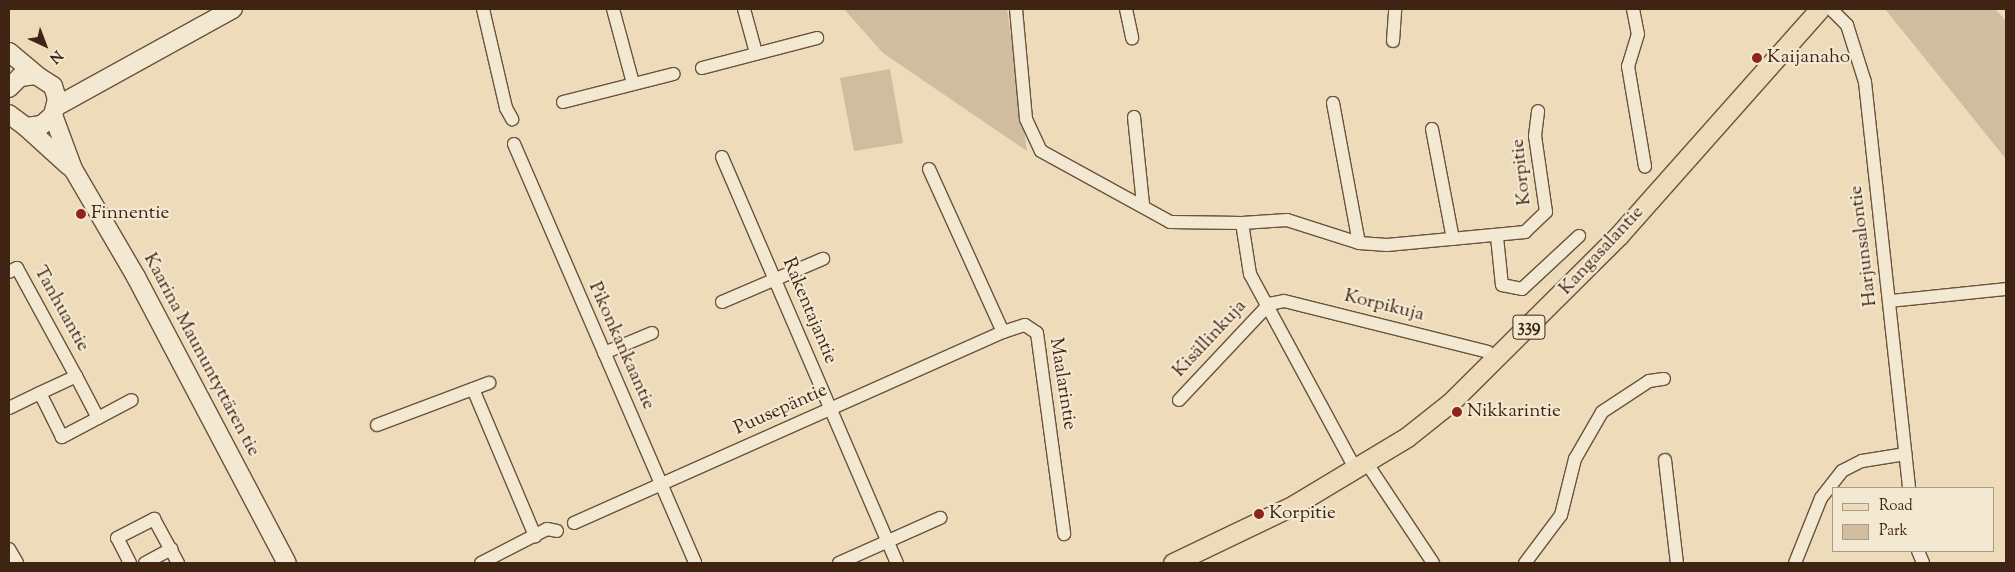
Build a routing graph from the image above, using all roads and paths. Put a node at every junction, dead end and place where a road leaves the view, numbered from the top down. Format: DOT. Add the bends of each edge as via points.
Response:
graph roads {
  1 [pos="232,9"];
  2 [pos="483,9"];
  3 [pos="613,9"];
  4 [pos="744,9"];
  5 [pos="1016,9"];
  6 [pos="1126,9"];
  7 [pos="1395,9"];
  8 [pos="1633,9"];
  9 [pos="1820,9"];
  10 [pos="1831,9"];
  11 [pos="817,38"];
  12 [pos="1132,38"];
  13 [pos="1393,41"];
  14 [pos="9,52"];
  15 [pos="756,53"];
  16 [pos="702,68"];
  17 [pos="674,74"];
  18 [pos="36,75"];
  19 [pos="104,78"];
  20 [pos="633,83"];
  21 [pos="52,86"];
  22 [pos="9,87"];
  23 [pos="562,102"];
  24 [pos="1334,103"];
  25 [pos="55,110"];
  26 [pos="1538,112"];
  27 [pos="1134,117"];
  28 [pos="512,119"];
  29 [pos="14,120"];
  30 [pos="1432,129"];
  31 [pos="514,144"];
  32 [pos="722,157"];
  33 [pos="1645,167"];
  34 [pos="73,170"];
  35 [pos="929,170"];
  36 [pos="1143,204"];
  37 [pos="1242,223"];
  38 [pos="1579,236"];
  39 [pos="1497,237"];
  40 [pos="1453,239"];
  41 [pos="1358,243"];
  42 [pos="823,259"];
  43 [pos="9,272"];
  44 [pos="776,280"];
  45 [pos="2006,290"];
  46 [pos="1890,301"];
  47 [pos="722,302"];
  48 [pos="1269,304"];
  49 [pos="1002,332"];
  50 [pos="652,333"];
  51 [pos="1488,352"];
  52 [pos="604,353"];
  53 [pos="76,376"];
  54 [pos="1664,380"];
  55 [pos="489,383"];
  56 [pos="473,388"];
  57 [pos="40,393"];
  58 [pos="132,400"];
  59 [pos="1179,400"];
  60 [pos="9,408"];
  61 [pos="830,409"];
  62 [pos="98,418"];
  63 [pos="377,425"];
  64 [pos="1905,454"];
  65 [pos="1666,460"];
  66 [pos="1360,465"];
  67 [pos="660,483"];
  68 [pos="1910,487"];
  69 [pos="940,518"];
  70 [pos="574,523"];
  71 [pos="557,531"];
  72 [pos="1064,534"];
  73 [pos="535,536"];
  74 [pos="887,542"];
  75 [pos="9,549"];
  76 [pos="170,549"];
  77 [pos="16,563"];
  78 [pos="130,563"];
  79 [pos="145,563"];
  80 [pos="178,563"];
  81 [pos="287,563"];
  82 [pos="482,563"];
  83 [pos="695,563"];
  84 [pos="839,563"];
  85 [pos="897,563"];
  86 [pos="1173,563"];
  87 [pos="1433,563"];
  88 [pos="1525,563"];
  89 [pos="1677,563"];
  90 [pos="1795,563"];
  1 -- 19 [label="main road" via="202,29"];
  2 -- 28 [label="street" via="506,108"];
  3 -- 20 [label="street"];
  4 -- 15 [label="street"];
  5 -- 36 [label="street, Korpitie" via="1026,119 1040,151"];
  6 -- 12 [label="street"];
  7 -- 13 [label="street"];
  8 -- 33 [label="street" via="1638,34 1628,66"];
  9 -- 66 [label="main road, Kangasalantie / 339" via="1619,235 1513,344 1451,402"];
  10 -- 46 [label="street, Harjunsalontie" via="1847,26 1865,82"];
  11 -- 15 [label="street"];
  14 -- 18 [label="main road"];
  15 -- 16 [label="street"];
  17 -- 20 [label="street"];
  18 -- 21 [label="main road"];
  18 -- 22 [label="main road" via="20,77"];
  19 -- 21 [label="main road"];
  19 -- 25 [label="main road"];
  20 -- 23 [label="street"];
  21 -- 25 [label="main road, Kaarina Maununtyttären tie"];
  24 -- 41 [label="street"];
  25 -- 29 [label="main road" via="42,125"];
  25 -- 34 [label="main road, Kaarina Maununtyttären tie"];
  26 -- 39 [label="street, Korpitie" via="1535,136 1546,212 1525,232"];
  27 -- 36 [label="street"];
  29 -- 34 [label="main road, Kaarina Maununtyttären tie"];
  30 -- 40 [label="street"];
  31 -- 52 [label="street, Pikonkankaantie"];
  32 -- 44 [label="street, Rakentajantie"];
  34 -- 81 [label="main road, Kaarina Maununtyttären tie" via="136,277"];
  35 -- 49 [label="street"];
  36 -- 37 [label="street, Korpitie" via="1170,222"];
  37 -- 41 [label="street, Korpitie" via="1287,220"];
  37 -- 48 [label="street" via="1250,274"];
  38 -- 39 [label="street" via="1522,289 1502,285"];
  39 -- 40 [label="street, Korpitie"];
  40 -- 41 [label="street, Korpitie"];
  42 -- 44 [label="street"];
  43 -- 53 [label="street, Tanhuantie" via="17,268"];
  44 -- 47 [label="street"];
  44 -- 61 [label="street, Rakentajantie"];
  45 -- 46 [label="street"];
  46 -- 64 [label="street, Harjunsalontie"];
  48 -- 51 [label="street, Korpikuja" via="1291,302"];
  48 -- 59 [label="street, Kisällinkuja"];
  48 -- 66 [label="street" via="1296,367"];
  49 -- 61 [label="street, Puusepäntie"];
  49 -- 72 [label="street, Maalarintie" via="1025,325 1037,333"];
  50 -- 52 [label="street"];
  52 -- 67 [label="street, Pikonkankaantie"];
  53 -- 57 [label="street, Tanhuantie"];
  53 -- 62 [label="street, Tanhuantie"];
  54 -- 88 [label="street" via="1649,381 1602,412 1575,459 1561,515"];
  55 -- 56 [label="street"];
  56 -- 63 [label="street"];
  56 -- 73 [label="street"];
  57 -- 60 [label="street, Tanhuantie"];
  57 -- 62 [label="street" via="62,437"];
  58 -- 62 [label="street"];
  61 -- 67 [label="street, Puusepäntie"];
  61 -- 74 [label="street, Rakentajantie"];
  64 -- 68 [label="street, Harjunsalontie"];
  64 -- 90 [label="street" via="1862,461 1842,471 1821,498"];
  65 -- 89 [label="street"];
  66 -- 86 [label="main road, Kangasalantie / 339" via="1263,521"];
  66 -- 87 [label="street"];
  67 -- 70 [label="street, Puusepäntie"];
  67 -- 83 [label="street, Pikonkankaantie"];
  69 -- 74 [label="street"];
  71 -- 73 [label="street" via="546,529"];
  73 -- 82 [label="street"];
  74 -- 84 [label="street"];
  74 -- 85 [label="street, Rakentajantie"];
  75 -- 77 [label="street"];
  76 -- 78 [label="street" via="154,519 117,538"];
  76 -- 79 [label="street"];
  76 -- 80 [label="street"];
}
